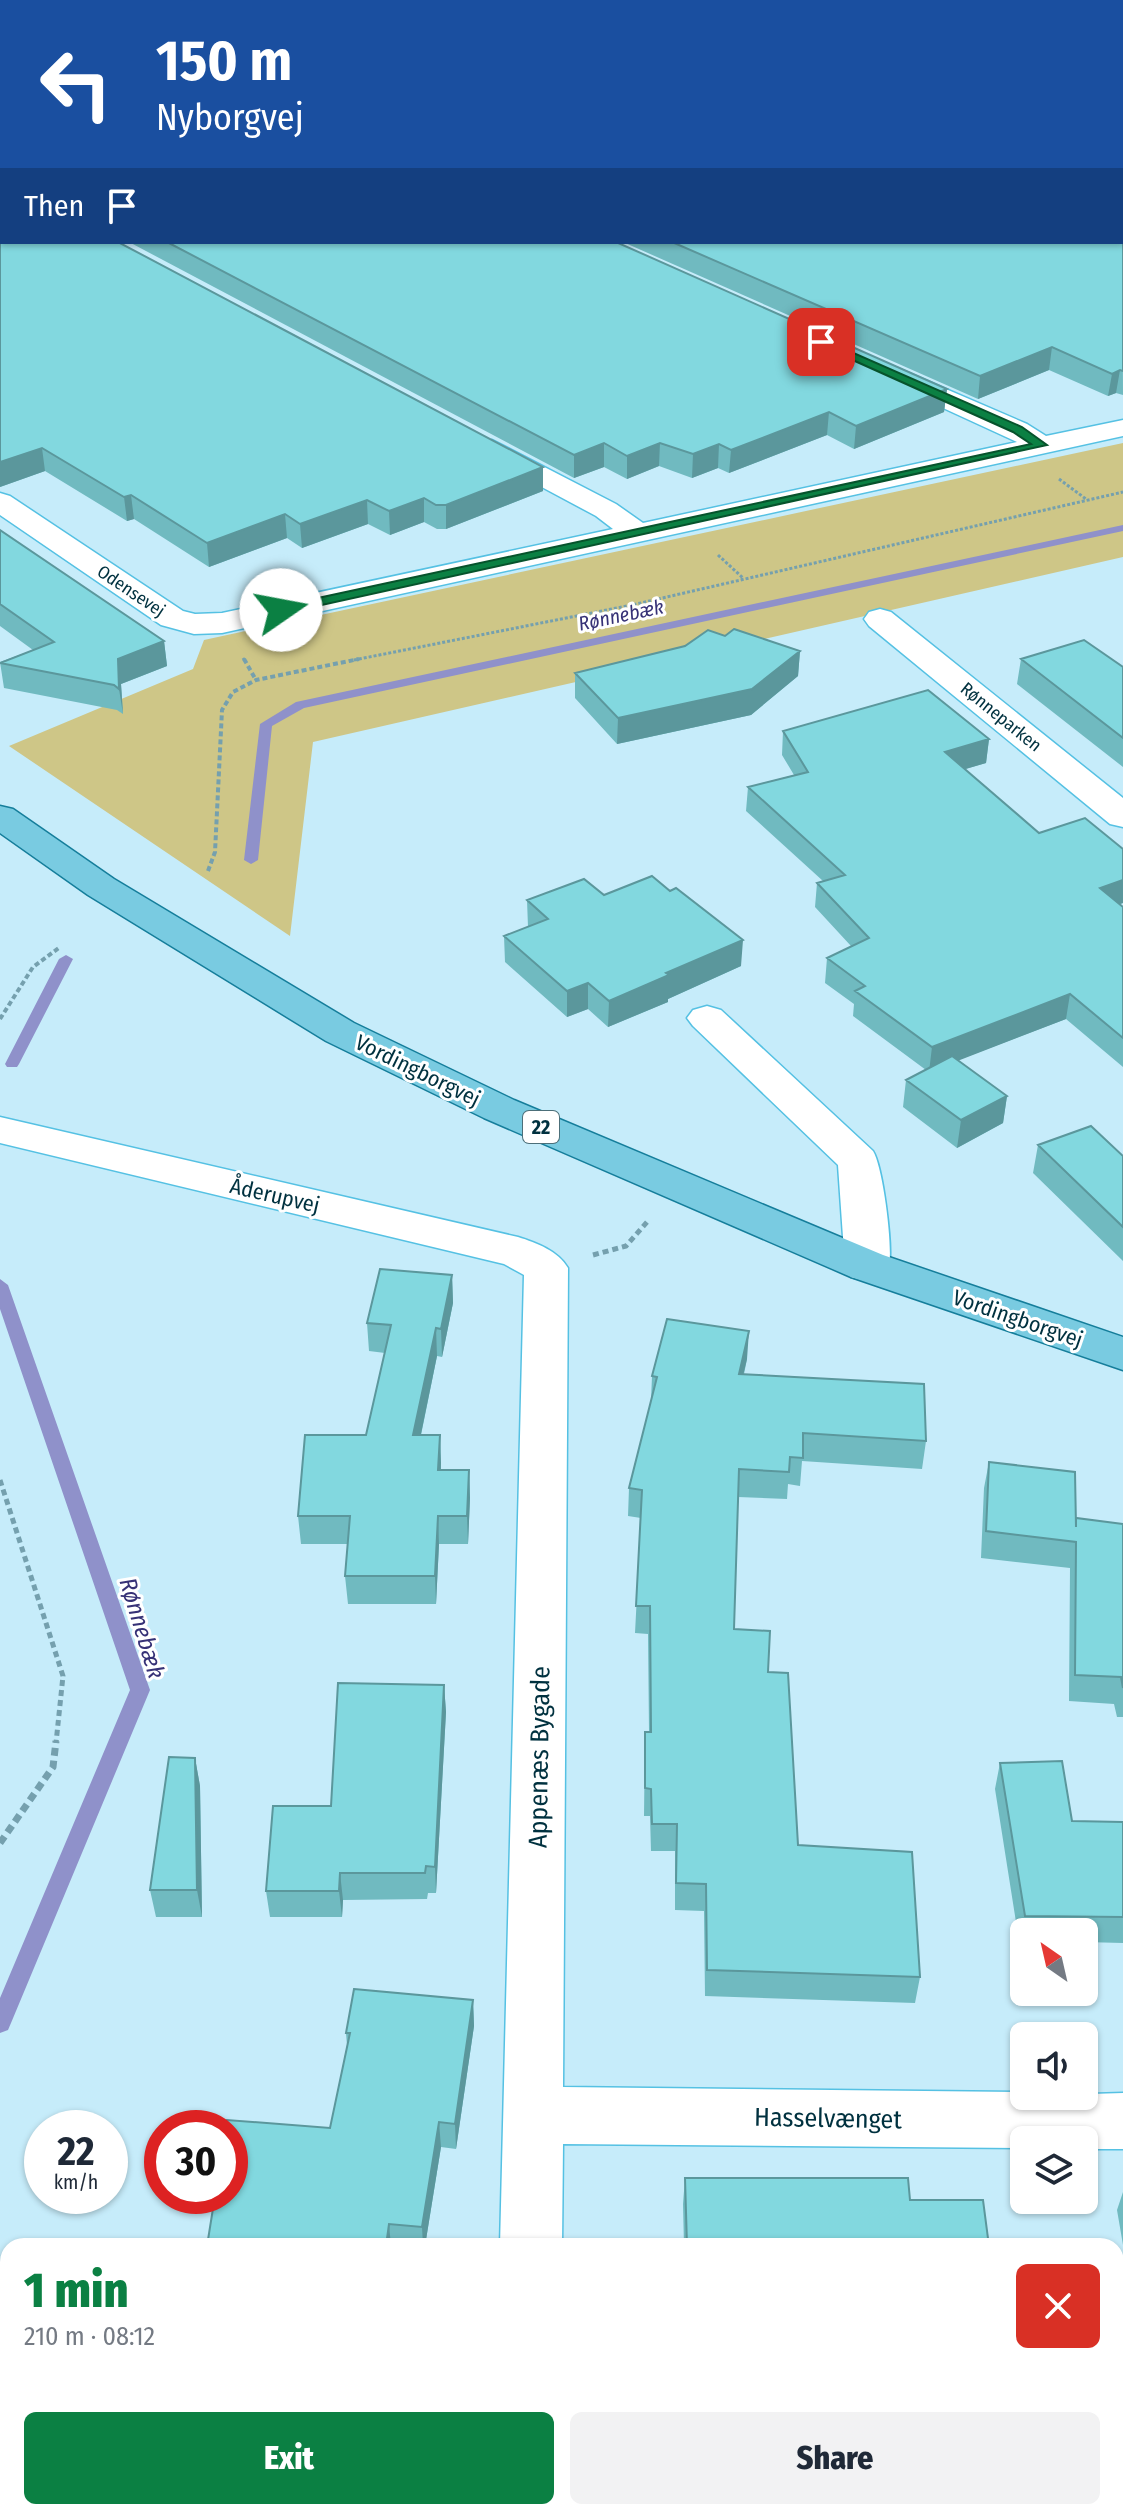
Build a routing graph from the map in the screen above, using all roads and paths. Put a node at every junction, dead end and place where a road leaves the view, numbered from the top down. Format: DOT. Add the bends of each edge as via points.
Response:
graph roads {
  1 [pos="872,365"];
  2 [pos="1123,428"];
  3 [pos="467,436"];
  4 [pos="1041,445"];
  5 [pos="1123,492"];
  6 [pos="0,502"];
  7 [pos="636,532"];
  8 [pos="880,619"];
  9 [pos="1123,816"];
  10 [pos="0,817"];
  11 [pos="208,871"];
  12 [pos="60,947"];
  13 [pos="707,1018"];
  14 [pos="0,1019"];
  15 [pos="0,1130"];
  16 [pos="678,1187"];
  17 [pos="867,1266"];
  18 [pos="546,1268"];
  19 [pos="1123,1354"];
  20 [pos="0,1480"];
  21 [pos="0,1840"];
  22 [pos="533,2115"];
  23 [pos="1123,2121"];
  24 [pos="531,2238"];
  1 -- 4 [label="street"];
  2 -- 4 [label="street, Odensevej"];
  3 -- 7 [label="street" via="606,510"];
  4 -- 7 [label="street, Odensevej"];
  5 -- 11 [label="path" via="632,605 256,680 233,692 222,710 215,852"];
  6 -- 7 [label="street, Odensevej" via="172,618 194,624 222,623"];
  8 -- 9 [label="street, Rønneparken"];
  10 -- 16 [label="main road, Vordingborgvej / 22" via="101,887 340,1032"];
  12 -- 14 [label="path" via="33,967"];
  13 -- 17 [label="street" via="858,1161"];
  15 -- 18 [label="street, Åderupvej" via="518,1252"];
  16 -- 17 [label="main road, Vordingborgvej / 22"];
  16 -- 18 [label="path" via="626,1246"];
  17 -- 19 [label="main road, Vordingborgvej / 22"];
  18 -- 22 [label="street, Appenæs Bygade"];
  20 -- 21 [label="path" via="63,1676 53,1767"];
  22 -- 23 [label="street, Hasselvænget"];
  22 -- 24 [label="street, Appenæs Bygade"];
}
